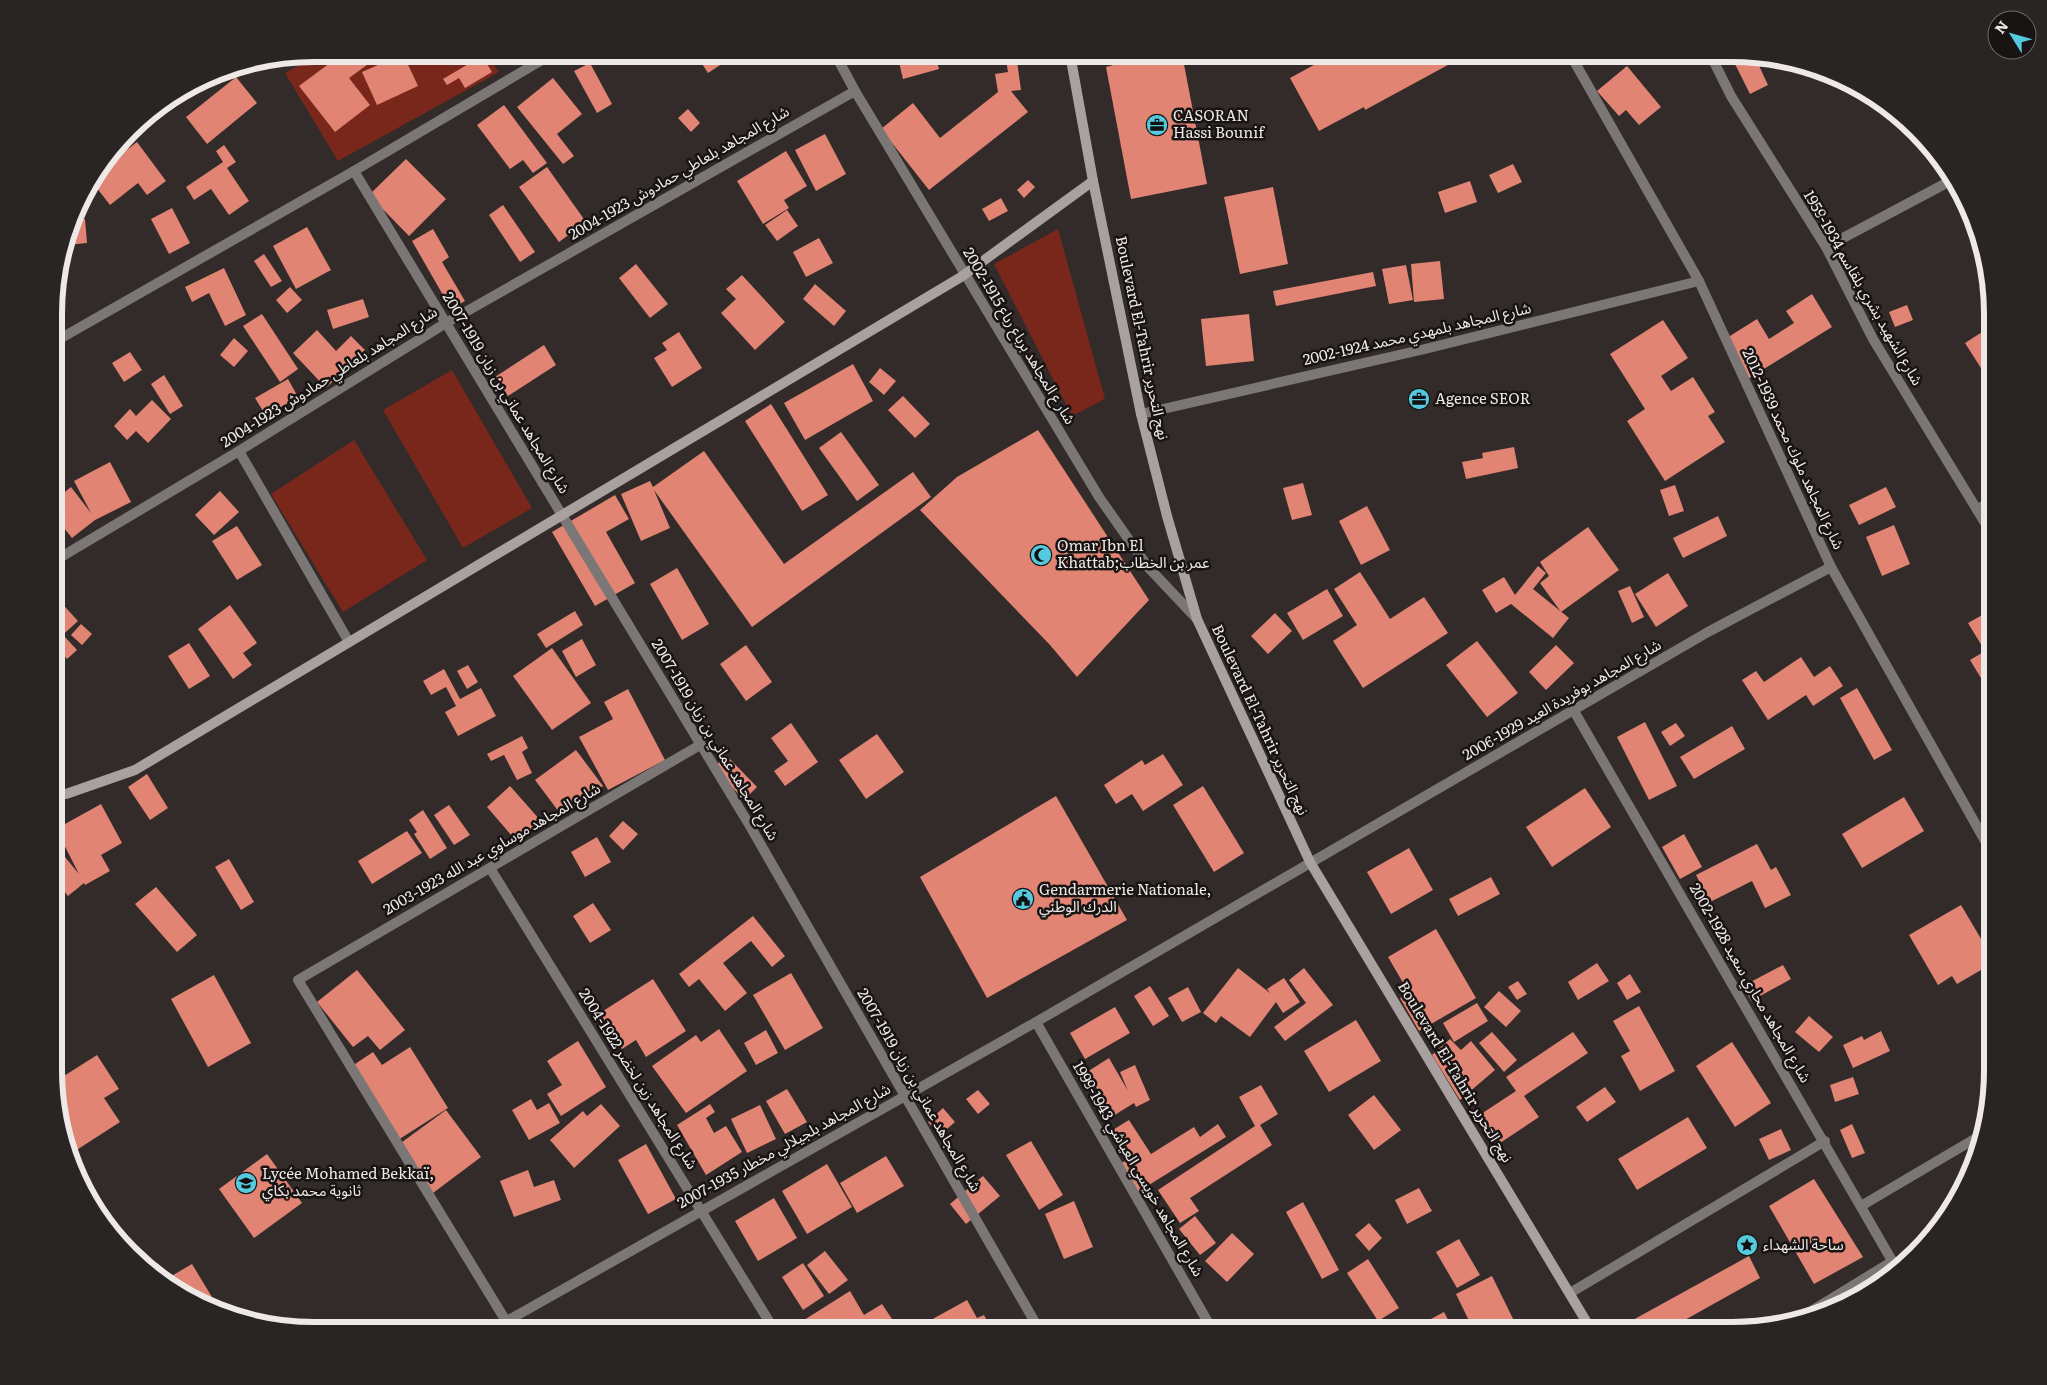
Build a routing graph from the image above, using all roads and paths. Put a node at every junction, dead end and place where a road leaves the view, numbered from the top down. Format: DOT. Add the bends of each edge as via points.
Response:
graph roads {
  1 [pos="538,62"];
  2 [pos="839,62"];
  3 [pos="1071,62"];
  4 [pos="1575,62"];
  5 [pos="1714,62"];
  6 [pos="855,91"];
  7 [pos="354,171"];
  8 [pos="1093,181"];
  9 [pos="1947,182"];
  10 [pos="1826,247"];
  11 [pos="965,274"];
  12 [pos="1699,281"];
  13 [pos="446,322"];
  14 [pos="62,338"];
  15 [pos="1141,414"];
  16 [pos="239,451"];
  17 [pos="1984,505"];
  18 [pos="1977,510"];
  19 [pos="562,515"];
  20 [pos="1984,521"];
  21 [pos="62,556"];
  22 [pos="1831,567"];
  23 [pos="1197,619"];
  24 [pos="349,642"];
  25 [pos="1574,711"];
  26 [pos="700,745"];
  27 [pos="62,793"];
  28 [pos="1984,839"];
  29 [pos="1310,862"];
  30 [pos="490,868"];
  31 [pos="1036,1022"];
  32 [pos="905,1096"];
  33 [pos="1975,1139"];
  34 [pos="1825,1141"];
  35 [pos="1862,1206"];
  36 [pos="701,1210"];
  37 [pos="1895,1263"];
  38 [pos="1879,1275"];
  39 [pos="1570,1293"];
  40 [pos="1827,1304"];
  41 [pos="506,1321"];
  42 [pos="770,1322"];
  43 [pos="1035,1322"];
  44 [pos="1208,1322"];
  45 [pos="1587,1322"];
  1 -- 7 [label="street"];
  2 -- 6 [label="street, شار ع المجاهد برباع رباع 1915-2002"];
  3 -- 8 [label="main road, Boulevard El-Tahrir نهج التحرير"];
  4 -- 12 [label="street, شارع المجاهد ملوك محمد 1939-2012"];
  5 -- 10 [label="street, شارع الشهيد بشري بلقاسم 1934-1959" via="1731,96"];
  6 -- 11 [label="street, شار ع المجاهد برباع رباع 1915-2002"];
  6 -- 13 [label="street, شارع المجاهد بلعاطي حمادوش 1923-2004"];
  7 -- 13 [label="street, شارع المجاهد عماني بن زيان 1919-2007"];
  7 -- 14 [label="street"];
  8 -- 11 [label="main road"];
  8 -- 15 [label="main road, Boulevard El-Tahrir نهج التحرير"];
  9 -- 10 [label="street"];
  10 -- 18 [label="street, شارع الشهيد بشري بلقاسم 1934-1959" via="1874,339"];
  11 -- 19 [label="main road"];
  11 -- 23 [label="street, شار ع المجاهد برباع رباع 1915-2002" via="1098,497 1148,566"];
  12 -- 15 [label="street, شارع المجاهد بلمهدي محمد 1924-2002" via="1425,349"];
  12 -- 22 [label="street, شارع المجاهد ملوك محمد 1939-2012"];
  13 -- 16 [label="street, شارع المجاهد بلعاطي حمادوش 1923-2004"];
  13 -- 19 [label="street, شارع المجاهد عماني بن زيان 1919-2007"];
  15 -- 23 [label="main road, Boulevard El-Tahrir نهج التحرير"];
  16 -- 21 [label="street, شارع المجاهد بلعاطي حمادوش 1923-2004"];
  16 -- 24 [label="street"];
  17 -- 18 [label="street"];
  18 -- 20 [label="street, شارع الشهيد بشري بلقاسم 1934-1959"];
  19 -- 24 [label="main road"];
  19 -- 26 [label="street, شارع المجاهد عماني بن زيان 1919-2007"];
  22 -- 25 [label="street, شارع المجاهد بوفريدة العيد 1929-2006" via="1708,632"];
  22 -- 28 [label="street, شارع المجاهد ملوك محمد 1939-2012"];
  23 -- 29 [label="main road, Boulevard El-Tahrir نهج التحرير"];
  24 -- 27 [label="main road" via="135,770"];
  25 -- 29 [label="street, شارع المجاهد بوفريدة العيد 1929-2006"];
  25 -- 34 [label="street, شارع المجاهد محاري سعيد 1928-2002"];
  26 -- 30 [label="street, شارع المجاهد موساوي عبد الله 1923-2003"];
  26 -- 32 [label="street, شارع المجاهد عماني بن زيان 1919-2007"];
  29 -- 31 [label="street, شارع المجاهد بلجيلالي مخطار 1935-2007"];
  29 -- 39 [label="main road, Boulevard El-Tahrir نهج التحرير"];
  30 -- 36 [label="street, شارع المجاهد زين لخضر 1922-2004"];
  30 -- 41 [label="street, شارع المجاهد موساوي عبد الله 1923-2003" via="298,980"];
  31 -- 32 [label="street, شارع المجاهد بلجيلالي مخطار 1935-2007"];
  31 -- 44 [label="street, شارع المجاهد خويسي العياشي 1943-1999"];
  32 -- 36 [label="street, شارع المجاهد بلجيلالي مخطار 1935-2007"];
  32 -- 43 [label="street, شارع المجاهد عماني بن زيان 1919-2007"];
  33 -- 35 [label="street"];
  34 -- 35 [label="street, شارع المجاهد محاري سعيد 1928-2002"];
  34 -- 39 [label="street"];
  35 -- 37 [label="street, شارع المجاهد محاري سعيد 1928-2002"];
  36 -- 41 [label="street, شارع المجاهد بلجيلالي مخطار 1935-2007"];
  36 -- 42 [label="street, شارع المجاهد زين لخضر 1922-2004"];
  38 -- 40 [label="street"];
  39 -- 45 [label="main road, Boulevard El-Tahrir نهج التحرير"];
}
